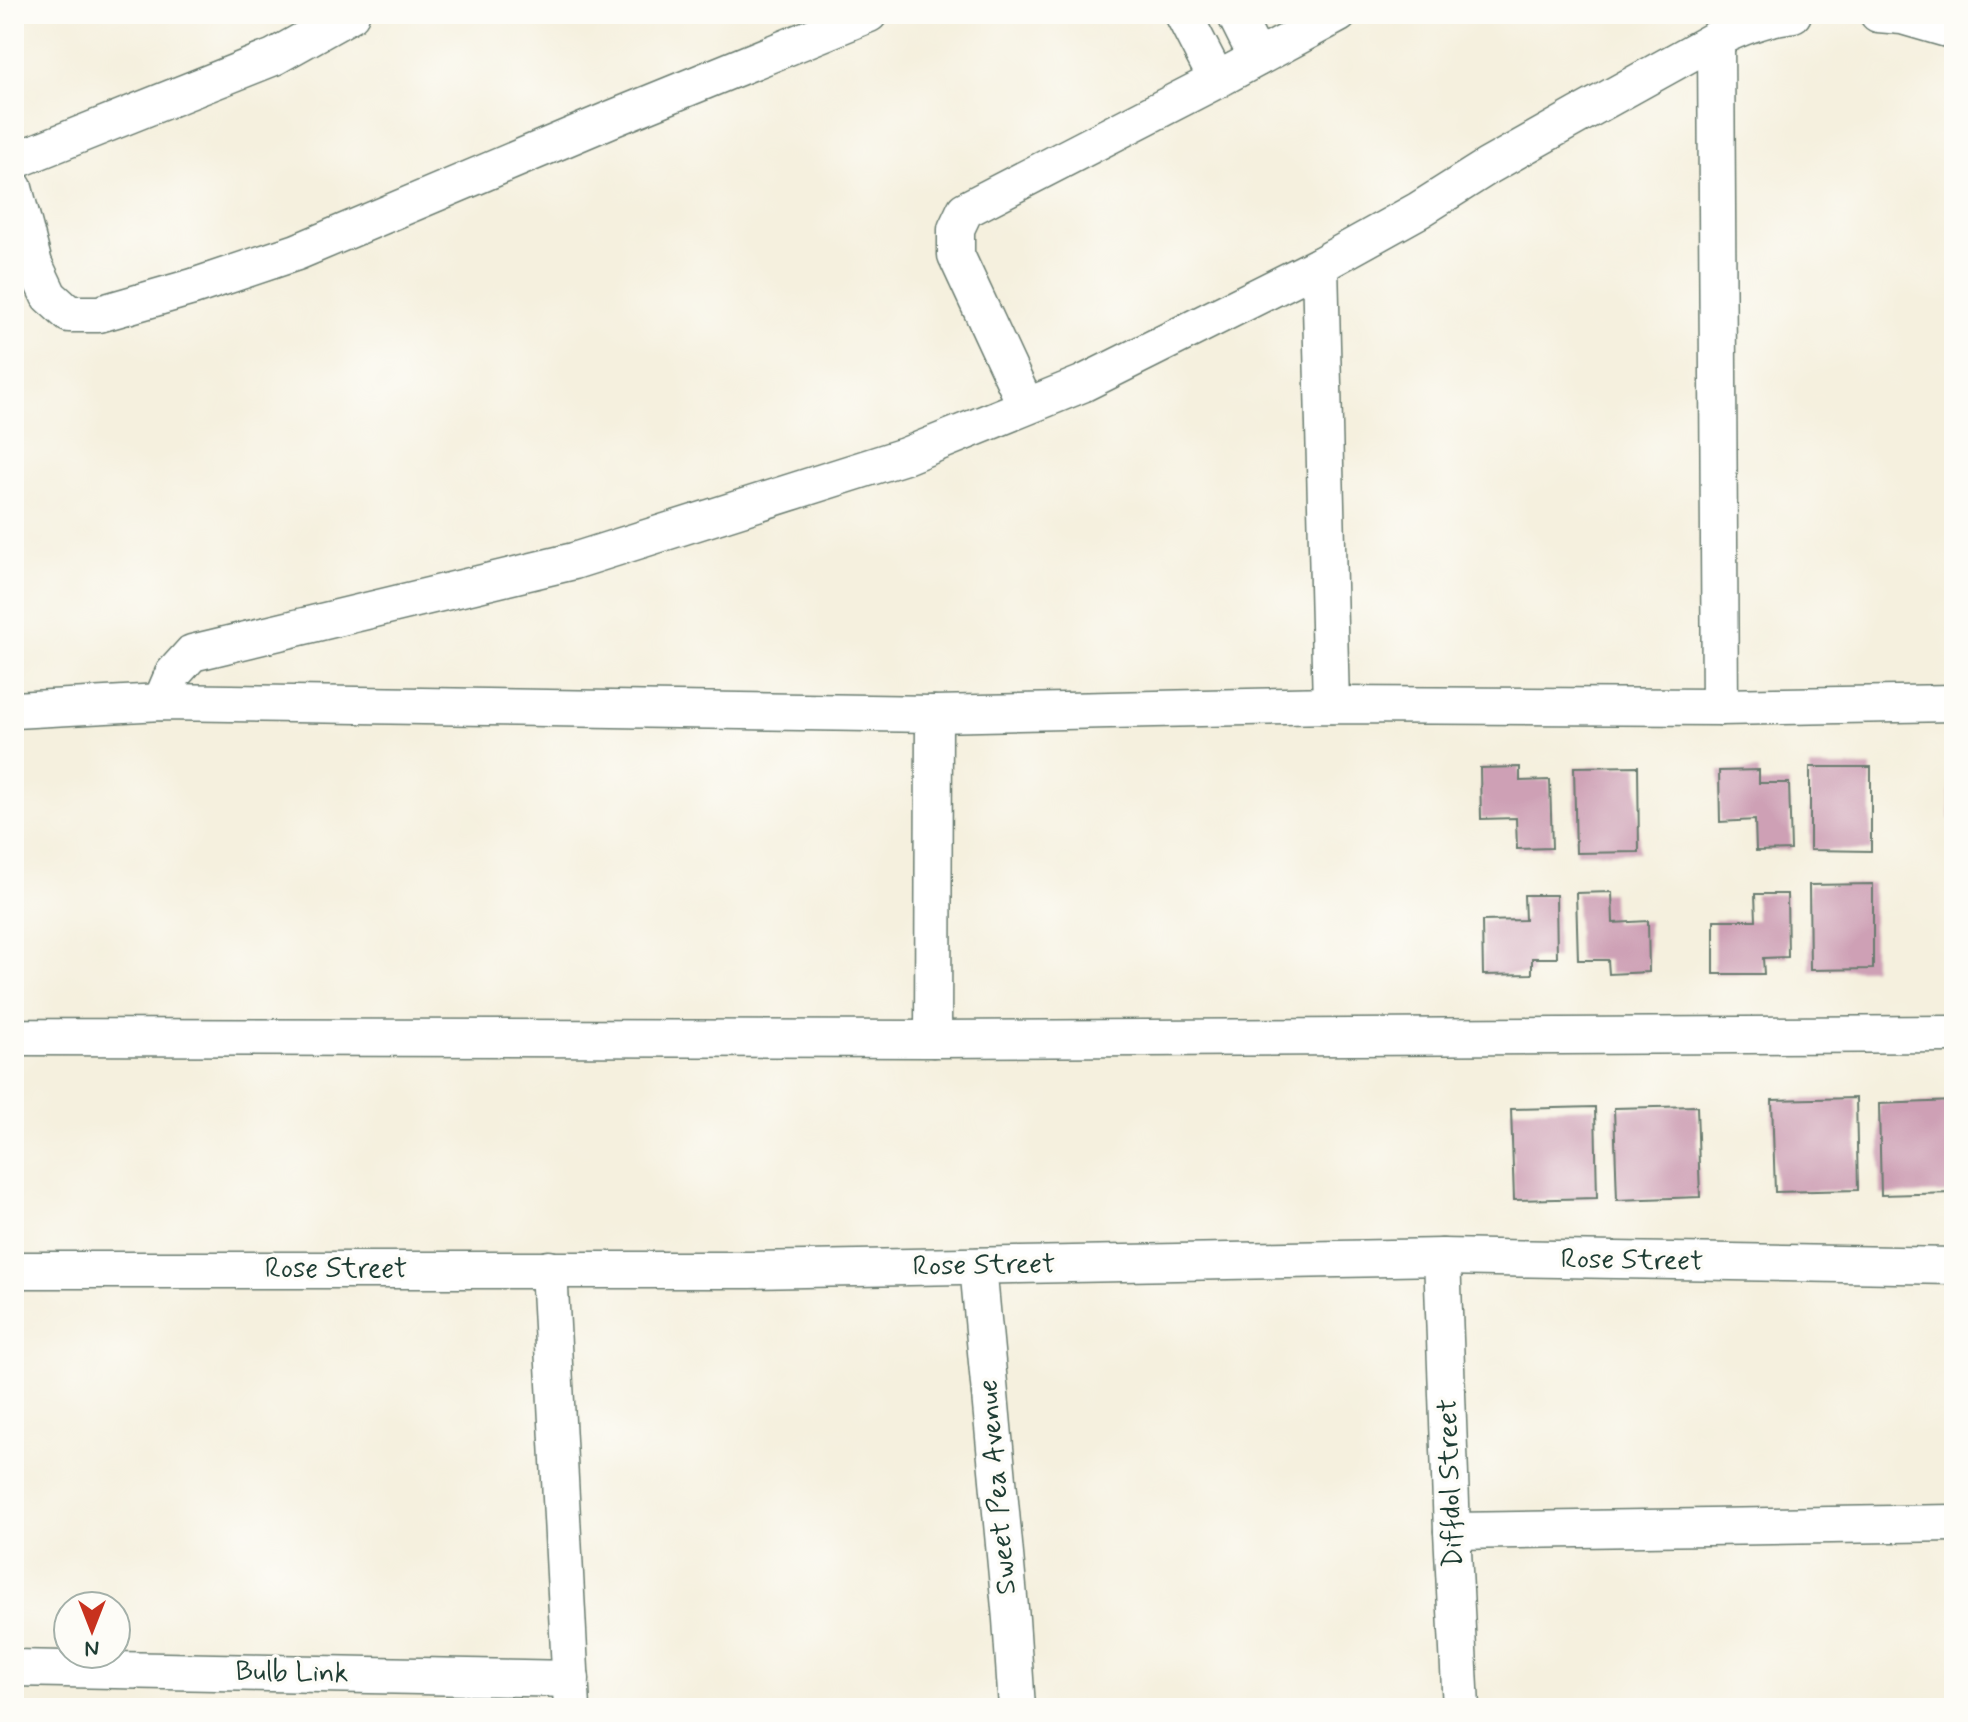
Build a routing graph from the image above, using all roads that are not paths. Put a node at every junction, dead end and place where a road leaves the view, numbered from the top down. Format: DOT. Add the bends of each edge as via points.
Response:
graph roads {
  1 [pos="351,14"];
  2 [pos="869,14"];
  3 [pos="1183,14"];
  4 [pos="1235,14"];
  5 [pos="1339,14"];
  6 [pos="1793,14"];
  7 [pos="1878,14"];
  8 [pos="1954,31"];
  9 [pos="1716,39"];
  10 [pos="1257,58"];
  11 [pos="1217,80"];
  12 [pos="14,161"];
  13 [pos="14,188"];
  14 [pos="1320,265"];
  15 [pos="1026,406"];
  16 [pos="161,702"];
  17 [pos="1954,703"];
  18 [pos="1331,705"];
  19 [pos="1720,707"];
  20 [pos="14,710"];
  21 [pos="934,714"];
  22 [pos="1954,1034"];
  23 [pos="14,1035"];
  24 [pos="933,1039"];
  25 [pos="1442,1257"];
  26 [pos="978,1266"];
  27 [pos="1954,1266"];
  28 [pos="549,1269"];
  29 [pos="14,1270"];
  30 [pos="1954,1523"];
  31 [pos="1452,1531"];
  32 [pos="14,1668"];
  33 [pos="571,1693"];
  34 [pos="1017,1708"];
  35 [pos="1461,1708"];
  1 -- 12 [label="street" via="274,57"];
  2 -- 13 [label="street" via="297,252 99,314 69,314 49,296 34,264"];
  3 -- 11 [label="street"];
  4 -- 10 [label="street"];
  5 -- 10 [label="street"];
  6 -- 9 [label="street"];
  7 -- 8 [label="street"];
  9 -- 14 [label="street"];
  9 -- 19 [label="street"];
  10 -- 11 [label="street"];
  11 -- 15 [label="street" via="965,210 956,229 956,255"];
  14 -- 15 [label="street" via="1082,384"];
  14 -- 18 [label="street"];
  15 -- 16 [label="street" via="905,456 574,561 192,653 173,674"];
  16 -- 20 [label="street"];
  16 -- 21 [label="street"];
  17 -- 19 [label="street"];
  18 -- 19 [label="street"];
  18 -- 21 [label="street"];
  21 -- 24 [label="street"];
  22 -- 24 [label="street"];
  23 -- 24 [label="street"];
  25 -- 26 [label="street, Rose Street"];
  25 -- 27 [label="street, Rose Street"];
  25 -- 31 [label="street, Diffdol Street"];
  26 -- 28 [label="street, Rose Street"];
  26 -- 34 [label="street, Sweet Pea Avenue"];
  28 -- 29 [label="street, Rose Street"];
  28 -- 33 [label="street"];
  30 -- 31 [label="street"];
  31 -- 35 [label="street, Diffdol Street"];
  32 -- 33 [label="street, Bulb Link"];
}
